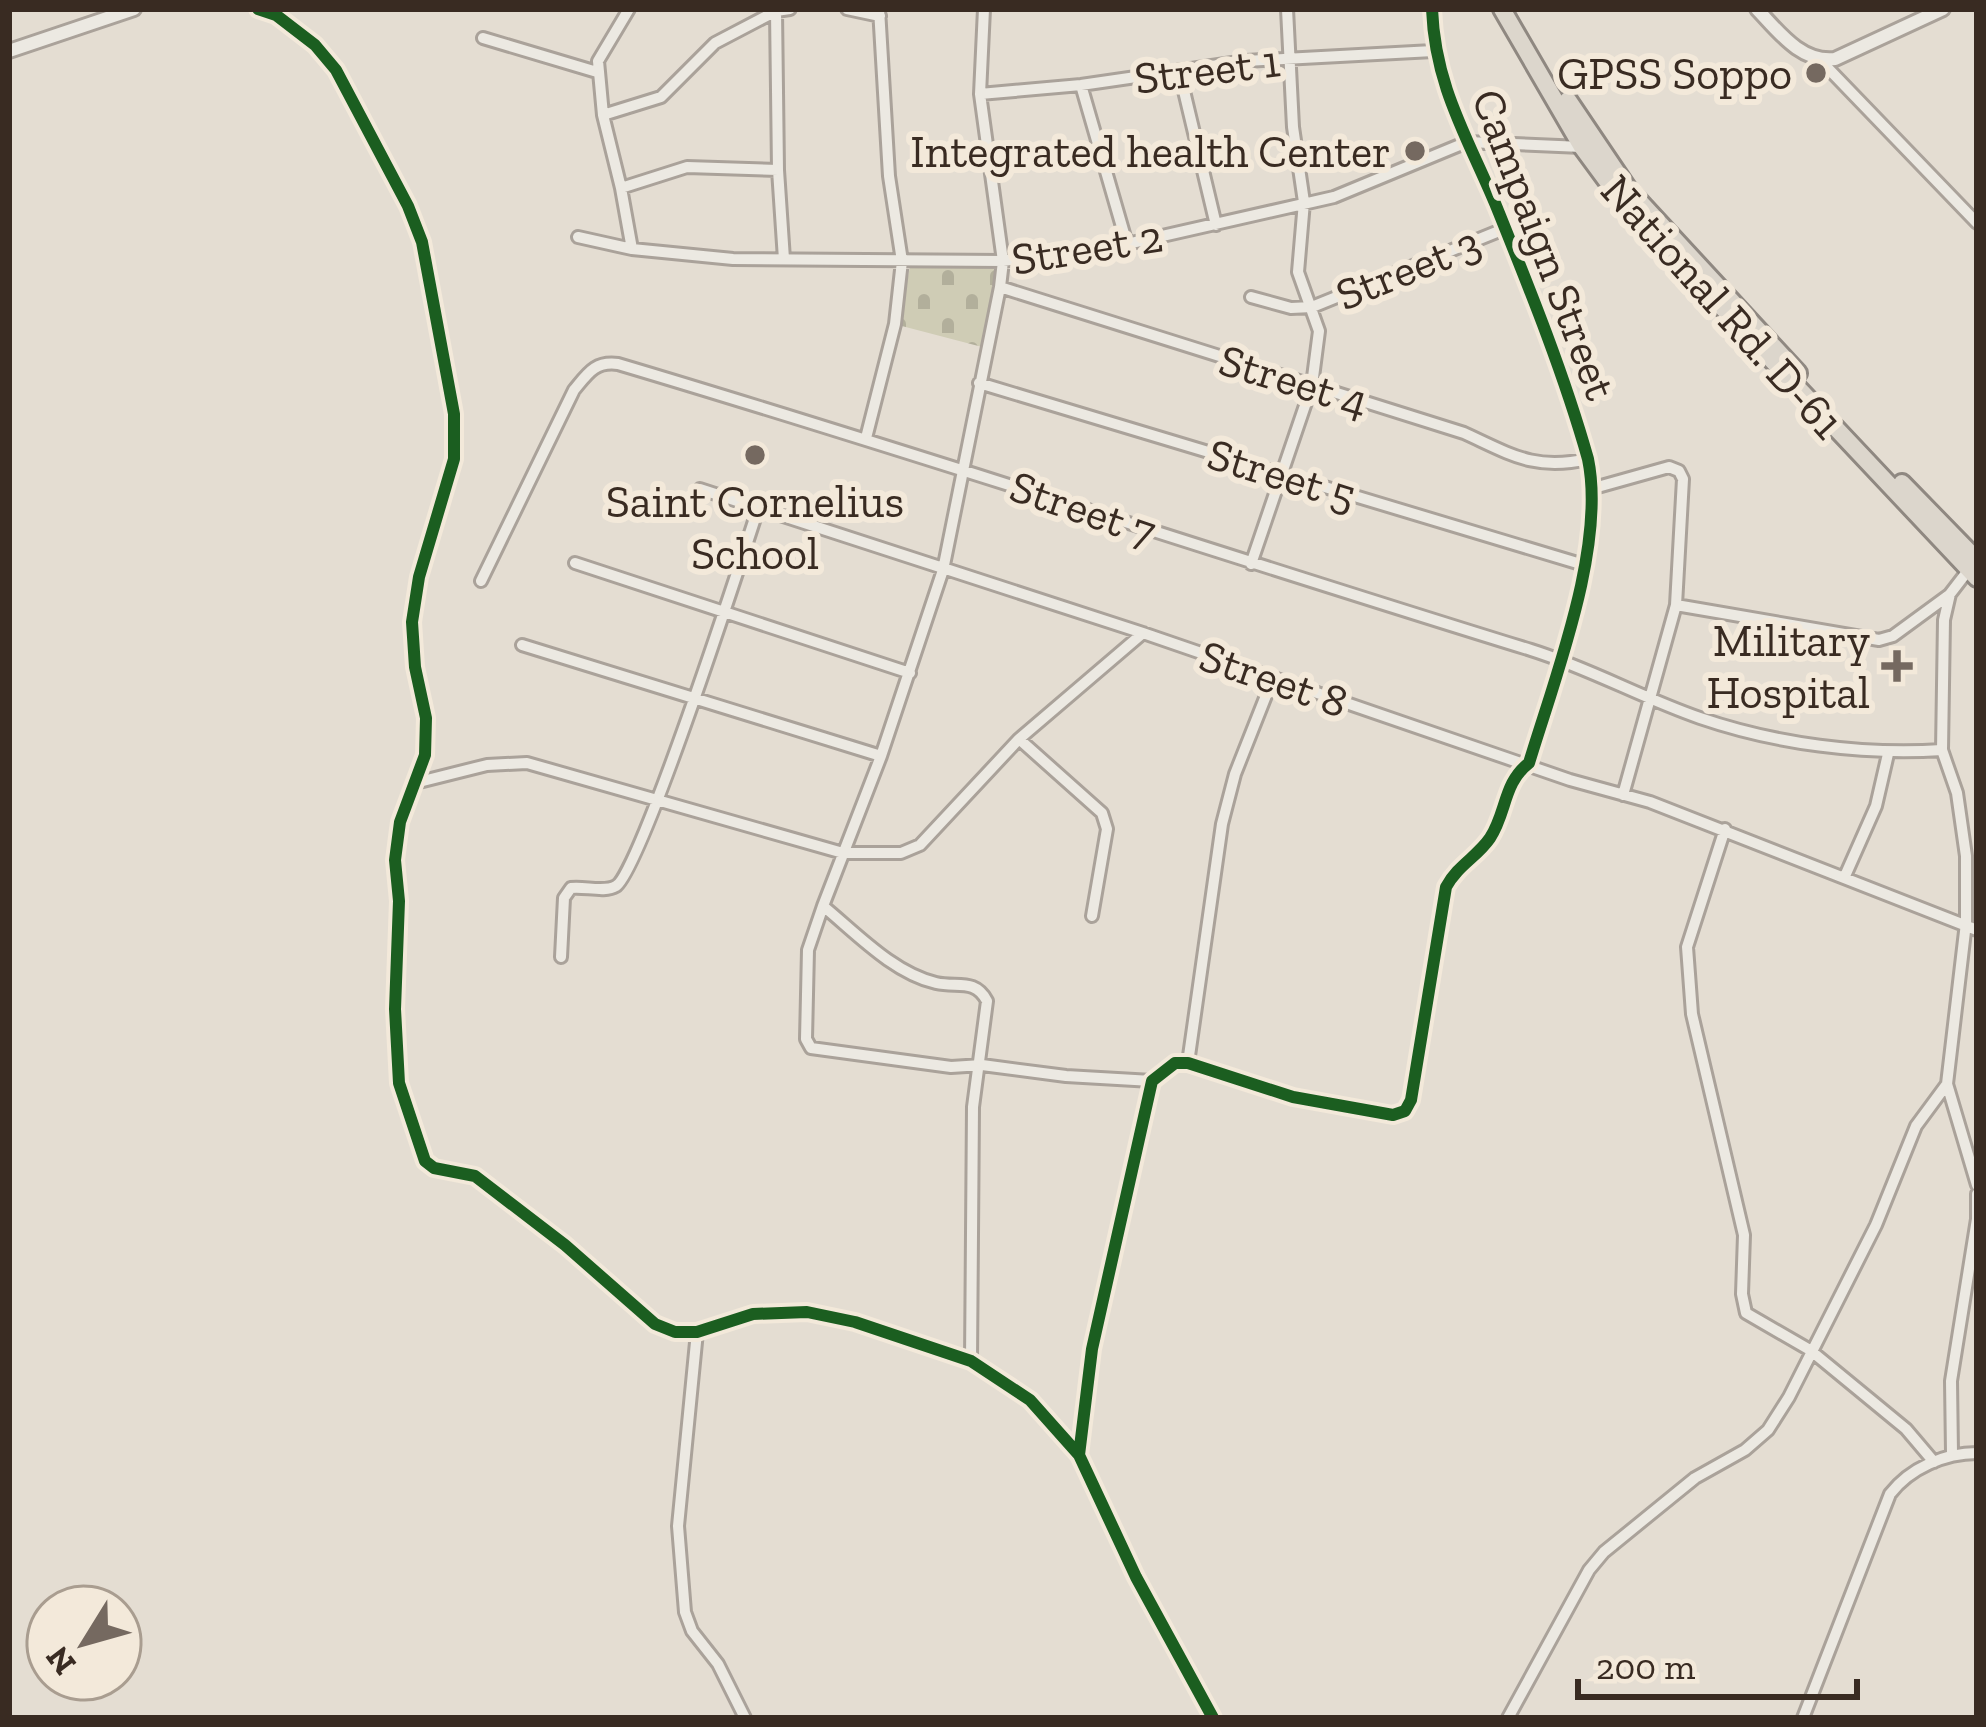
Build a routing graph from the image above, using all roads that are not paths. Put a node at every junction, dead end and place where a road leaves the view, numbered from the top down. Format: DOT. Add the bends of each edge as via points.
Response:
graph roads {
  1 [pos="134,9"];
  2 [pos="258,9"];
  3 [pos="629,9"];
  4 [pos="790,9"];
  5 [pos="847,9"];
  6 [pos="984,9"];
  7 [pos="1287,9"];
  8 [pos="1432,9"];
  9 [pos="1502,9"];
  10 [pos="1514,9"];
  11 [pos="1756,9"];
  12 [pos="1943,9"];
  13 [pos="776,10"];
  14 [pos="880,12"];
  15 [pos="483,38"];
  16 [pos="9,51"];
  17 [pos="1433,51"];
  18 [pos="1288,58"];
  19 [pos="1821,61"];
  20 [pos="1179,70"];
  21 [pos="597,72"];
  22 [pos="1081,85"];
  23 [pos="980,94"];
  24 [pos="603,115"];
  25 [pos="1467,142"];
  26 [pos="1582,147"];
  27 [pos="778,170"];
  28 [pos="621,188"];
  29 [pos="1304,202"];
  30 [pos="1977,223"];
  31 [pos="1216,224"];
  32 [pos="1504,229"];
  33 [pos="578,237"];
  34 [pos="1127,244"];
  35 [pos="632,248"];
  36 [pos="784,259"];
  37 [pos="902,261"];
  38 [pos="1003,261"];
  39 [pos="1000,287"];
  40 [pos="1251,297"];
  41 [pos="1312,307"];
  42 [pos="979,383"];
  43 [pos="1312,386"];
  44 [pos="866,438"];
  45 [pos="1588,459"];
  46 [pos="964,468"];
  47 [pos="1280,474"];
  48 [pos="1594,488"];
  49 [pos="700,489"];
  50 [pos="758,509"];
  51 [pos="575,563"];
  52 [pos="1251,564"];
  53 [pos="1584,565"];
  54 [pos="1975,567"];
  55 [pos="943,569"];
  56 [pos="481,581"];
  57 [pos="1950,595"];
  58 [pos="1676,605"];
  59 [pos="724,613"];
  60 [pos="1142,633"];
  61 [pos="522,646"];
  62 [pos="1560,659"];
  63 [pos="910,673"];
  64 [pos="1273,678"];
  65 [pos="1652,699"];
  66 [pos="693,701"];
  67 [pos="1019,739"];
  68 [pos="1942,750"];
  69 [pos="1888,754"];
  70 [pos="881,756"];
  71 [pos="1529,763"];
  72 [pos="416,783"];
  73 [pos="1623,796"];
  74 [pos="658,799"];
  75 [pos="1725,830"];
  76 [pos="843,853"];
  77 [pos="1845,876"];
  78 [pos="823,906"];
  79 [pos="1092,916"];
  80 [pos="1972,927"];
  81 [pos="561,957"];
  82 [pos="1188,1063"];
  83 [pos="982,1065"];
  84 [pos="1152,1081"];
  85 [pos="1947,1084"];
  86 [pos="1977,1189"];
  87 [pos="1976,1232"];
  88 [pos="697,1331"];
  89 [pos="1810,1350"];
  90 [pos="971,1360"];
  91 [pos="1952,1453"];
  92 [pos="1977,1453"];
  93 [pos="1079,1455"];
  94 [pos="1934,1462"];
  95 [pos="745,1718"];
  96 [pos="1213,1718"];
  97 [pos="1508,1718"];
  98 [pos="1804,1718"];
  1 -- 16 [label="street"];
  2 -- 72 [label="street" via="315,45 336,70 422,242 454,414 454,459 412,622 426,718"];
  3 -- 21 [label="street"];
  4 -- 13 [label="street"];
  5 -- 14 [label="street"];
  6 -- 23 [label="street"];
  7 -- 18 [label="street"];
  8 -- 17 [label="street, Campaign Street"];
  9 -- 26 [label="highway, National Rd. D-61"];
  10 -- 54 [label="highway, National Rd. D-61" via="1628,189"];
  11 -- 19 [label="street"];
  12 -- 19 [label="street"];
  13 -- 24 [label="street" via="715,43 661,97"];
  13 -- 27 [label="street"];
  14 -- 37 [label="street"];
  15 -- 21 [label="street"];
  17 -- 18 [label="street, Street 1"];
  17 -- 25 [label="street, Campaign Street"];
  18 -- 20 [label="street, Street 1"];
  18 -- 29 [label="street"];
  19 -- 30 [label="street"];
  20 -- 22 [label="street, Street 1"];
  20 -- 31 [label="street"];
  21 -- 24 [label="street"];
  22 -- 23 [label="street, Street 1"];
  22 -- 34 [label="street"];
  23 -- 38 [label="street"];
  24 -- 28 [label="street"];
  25 -- 26 [label="street, Street 2"];
  25 -- 29 [label="street, Street 2" via="1375,183"];
  25 -- 32 [label="street, Campaign Street"];
  26 -- 54 [label="highway, National Rd. D-61" via="1643,226"];
  27 -- 28 [label="street" via="687,167"];
  27 -- 36 [label="street"];
  28 -- 35 [label="street"];
  29 -- 31 [label="street, Street 2"];
  29 -- 41 [label="street" via="1298,272"];
  31 -- 34 [label="street, Street 2"];
  32 -- 41 [label="street, Street 3"];
  32 -- 45 [label="street, Campaign Street"];
  33 -- 35 [label="street, Street 2"];
  34 -- 38 [label="street, Street 2"];
  35 -- 36 [label="street, Street 2"];
  36 -- 37 [label="street, Street 2"];
  37 -- 38 [label="street, Street 2"];
  37 -- 44 [label="street"];
  38 -- 39 [label="street"];
  39 -- 42 [label="street"];
  39 -- 43 [label="street, Street 4"];
  40 -- 41 [label="street"];
  41 -- 43 [label="street"];
  42 -- 46 [label="street"];
  42 -- 47 [label="street, Street 5"];
  43 -- 45 [label="street, Street 4" via="1464,433 1533,464"];
  43 -- 47 [label="street"];
  44 -- 46 [label="street, Street 7"];
  44 -- 56 [label="street, Street 7" via="604,362 574,390"];
  45 -- 48 [label="street, Campaign Street"];
  46 -- 52 [label="street, Street 7"];
  46 -- 55 [label="street"];
  47 -- 52 [label="street"];
  47 -- 53 [label="street, Street 5"];
  48 -- 53 [label="street, Campaign Street"];
  48 -- 58 [label="street" via="1669,467 1679,472"];
  49 -- 50 [label="street, Street 8"];
  50 -- 55 [label="street, Street 8"];
  50 -- 59 [label="street"];
  51 -- 59 [label="street"];
  52 -- 62 [label="street, Street 7"];
  53 -- 62 [label="street, Campaign Street"];
  54 -- 57 [label="street"];
  55 -- 60 [label="street, Street 8"];
  55 -- 63 [label="street"];
  57 -- 58 [label="street" via="1879,640"];
  57 -- 68 [label="street"];
  58 -- 65 [label="street"];
  59 -- 63 [label="street"];
  59 -- 66 [label="street"];
  60 -- 64 [label="street, Street 8"];
  60 -- 67 [label="street"];
  61 -- 66 [label="street"];
  62 -- 65 [label="street, Street 7"];
  62 -- 71 [label="street, Campaign Street"];
  63 -- 70 [label="street"];
  64 -- 71 [label="street, Street 8"];
  64 -- 82 [label="street" via="1222,824"];
  65 -- 69 [label="street, Street 7" via="1703,719"];
  65 -- 73 [label="street"];
  66 -- 70 [label="street"];
  66 -- 74 [label="street"];
  67 -- 76 [label="street" via="920,844 901,854"];
  67 -- 79 [label="street" via="1102,813 1107,829"];
  68 -- 69 [label="street, Street 7"];
  68 -- 80 [label="street" via="1957,794"];
  69 -- 77 [label="street"];
  70 -- 76 [label="street"];
  71 -- 73 [label="street, Street 8"];
  71 -- 82 [label="street, Campaign Street" via="1511,783 1490,838 1446,887 1406,1111 1293,1096"];
  72 -- 74 [label="street" via="527,763"];
  72 -- 88 [label="street" via="395,860 395,1009 399,1083 425,1161 475,1176 655,1324"];
  73 -- 75 [label="street, Street 8"];
  74 -- 76 [label="street"];
  74 -- 81 [label="street" via="617,886 571,888 564,898"];
  75 -- 77 [label="street, Street 8"];
  75 -- 89 [label="street" via="1687,946 1692,1014 1744,1235 1746,1313"];
  76 -- 78 [label="street"];
  77 -- 80 [label="street, Street 8"];
  78 -- 83 [label="street" via="902,969 982,991"];
  78 -- 83 [label="street" via="808,950 811,1048"];
  80 -- 85 [label="street"];
  82 -- 84 [label="street"];
  83 -- 84 [label="street"];
  83 -- 90 [label="street" via="973,1107"];
  84 -- 93 [label="street" via="1092,1349"];
  85 -- 86 [label="street"];
  85 -- 89 [label="street" via="1916,1126 1876,1225"];
  86 -- 87 [label="street"];
  87 -- 91 [label="street" via="1951,1381"];
  88 -- 90 [label="street" via="753,1314 807,1312"];
  88 -- 95 [label="street" via="678,1526 685,1612"];
  89 -- 94 [label="street"];
  89 -- 97 [label="street" via="1768,1430 1695,1478 1589,1570"];
  90 -- 93 [label="street" via="1030,1400"];
  91 -- 92 [label="street"];
  91 -- 94 [label="street"];
  93 -- 96 [label="street"];
  94 -- 98 [label="street" via="1890,1494"];
}
